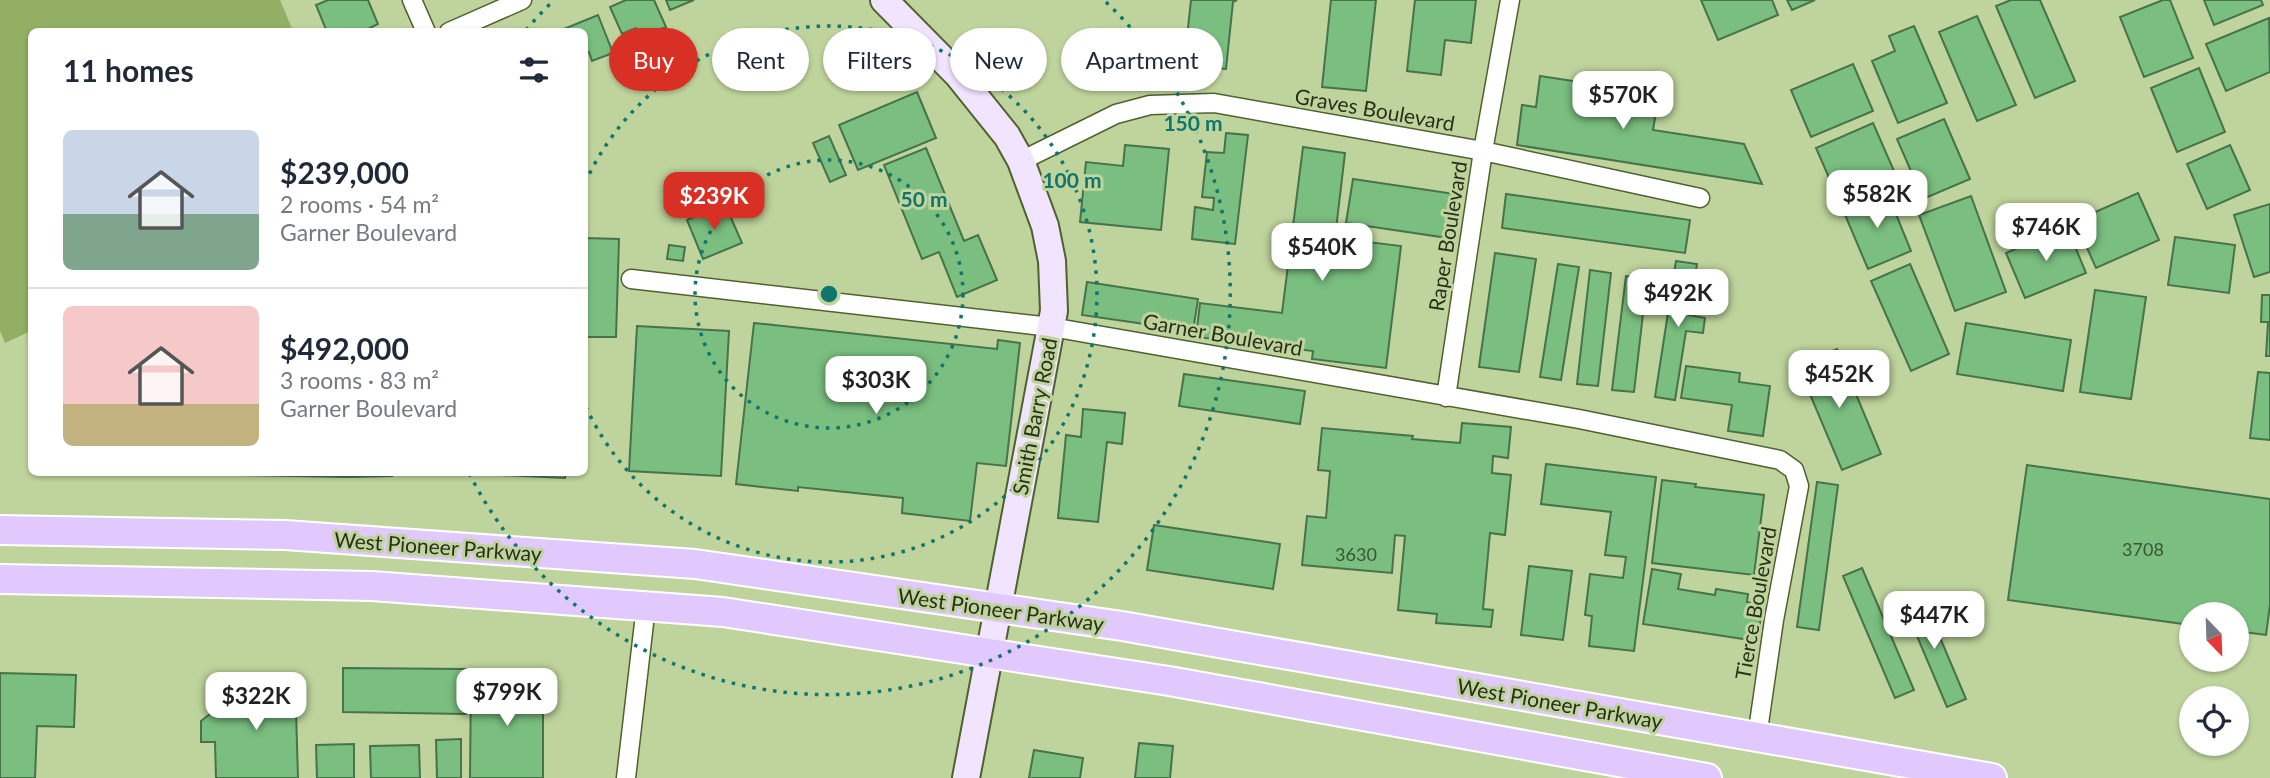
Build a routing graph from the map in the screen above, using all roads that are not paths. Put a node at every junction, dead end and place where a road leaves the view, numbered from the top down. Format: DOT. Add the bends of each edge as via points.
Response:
graph roads {
  1 [pos="412,0"];
  2 [pos="522,0"];
  3 [pos="884,0"];
  4 [pos="1510,0"];
  5 [pos="424,28"];
  6 [pos="458,28"];
  7 [pos="1483,151"];
  8 [pos="1021,161"];
  9 [pos="1700,198"];
  10 [pos="631,279"];
  11 [pos="1051,327"];
  12 [pos="1446,397"];
  13 [pos="1796,476"];
  14 [pos="0,530"];
  15 [pos="0,579"];
  16 [pos="646,606"];
  17 [pos="998,608"];
  18 [pos="989,653"];
  19 [pos="1756,737"];
  20 [pos="626,778"];
  21 [pos="966,778"];
  22 [pos="1707,778"];
  23 [pos="1991,778"];
  1 -- 5 [label="street"];
  2 -- 6 [label="street"];
  3 -- 8 [label="street, Smith Barry Road" via="958,75"];
  4 -- 7 [label="street, Raper Boulevard"];
  7 -- 8 [label="street, Graves Boulevard" via="1204,103 1150,105 1116,114"];
  7 -- 9 [label="street, Graves Boulevard"];
  7 -- 12 [label="street, Raper Boulevard"];
  8 -- 11 [label="street, Smith Barry Road" via="1045,226 1052,261"];
  10 -- 11 [label="street, Garner Boulevard"];
  11 -- 12 [label="street, Garner Boulevard"];
  11 -- 17 [label="street, Smith Barry Road"];
  12 -- 13 [label="street, Garner Boulevard" via="1780,460"];
  13 -- 19 [label="street, Tierce Boulevard" via="1799,486"];
  14 -- 17 [label="main road, West Pioneer Parkway" via="285,535 695,564"];
  15 -- 16 [label="main road, West Pioneer Parkway" via="372,586"];
  16 -- 18 [label="main road, West Pioneer Parkway" via="723,612"];
  16 -- 20 [label="street"];
  17 -- 18 [label="street, Smith Barry Road"];
  17 -- 19 [label="main road, West Pioneer Parkway"];
  18 -- 21 [label="street, Smith Barry Road"];
  18 -- 22 [label="main road, West Pioneer Parkway"];
  19 -- 23 [label="main road, West Pioneer Parkway"];
}
